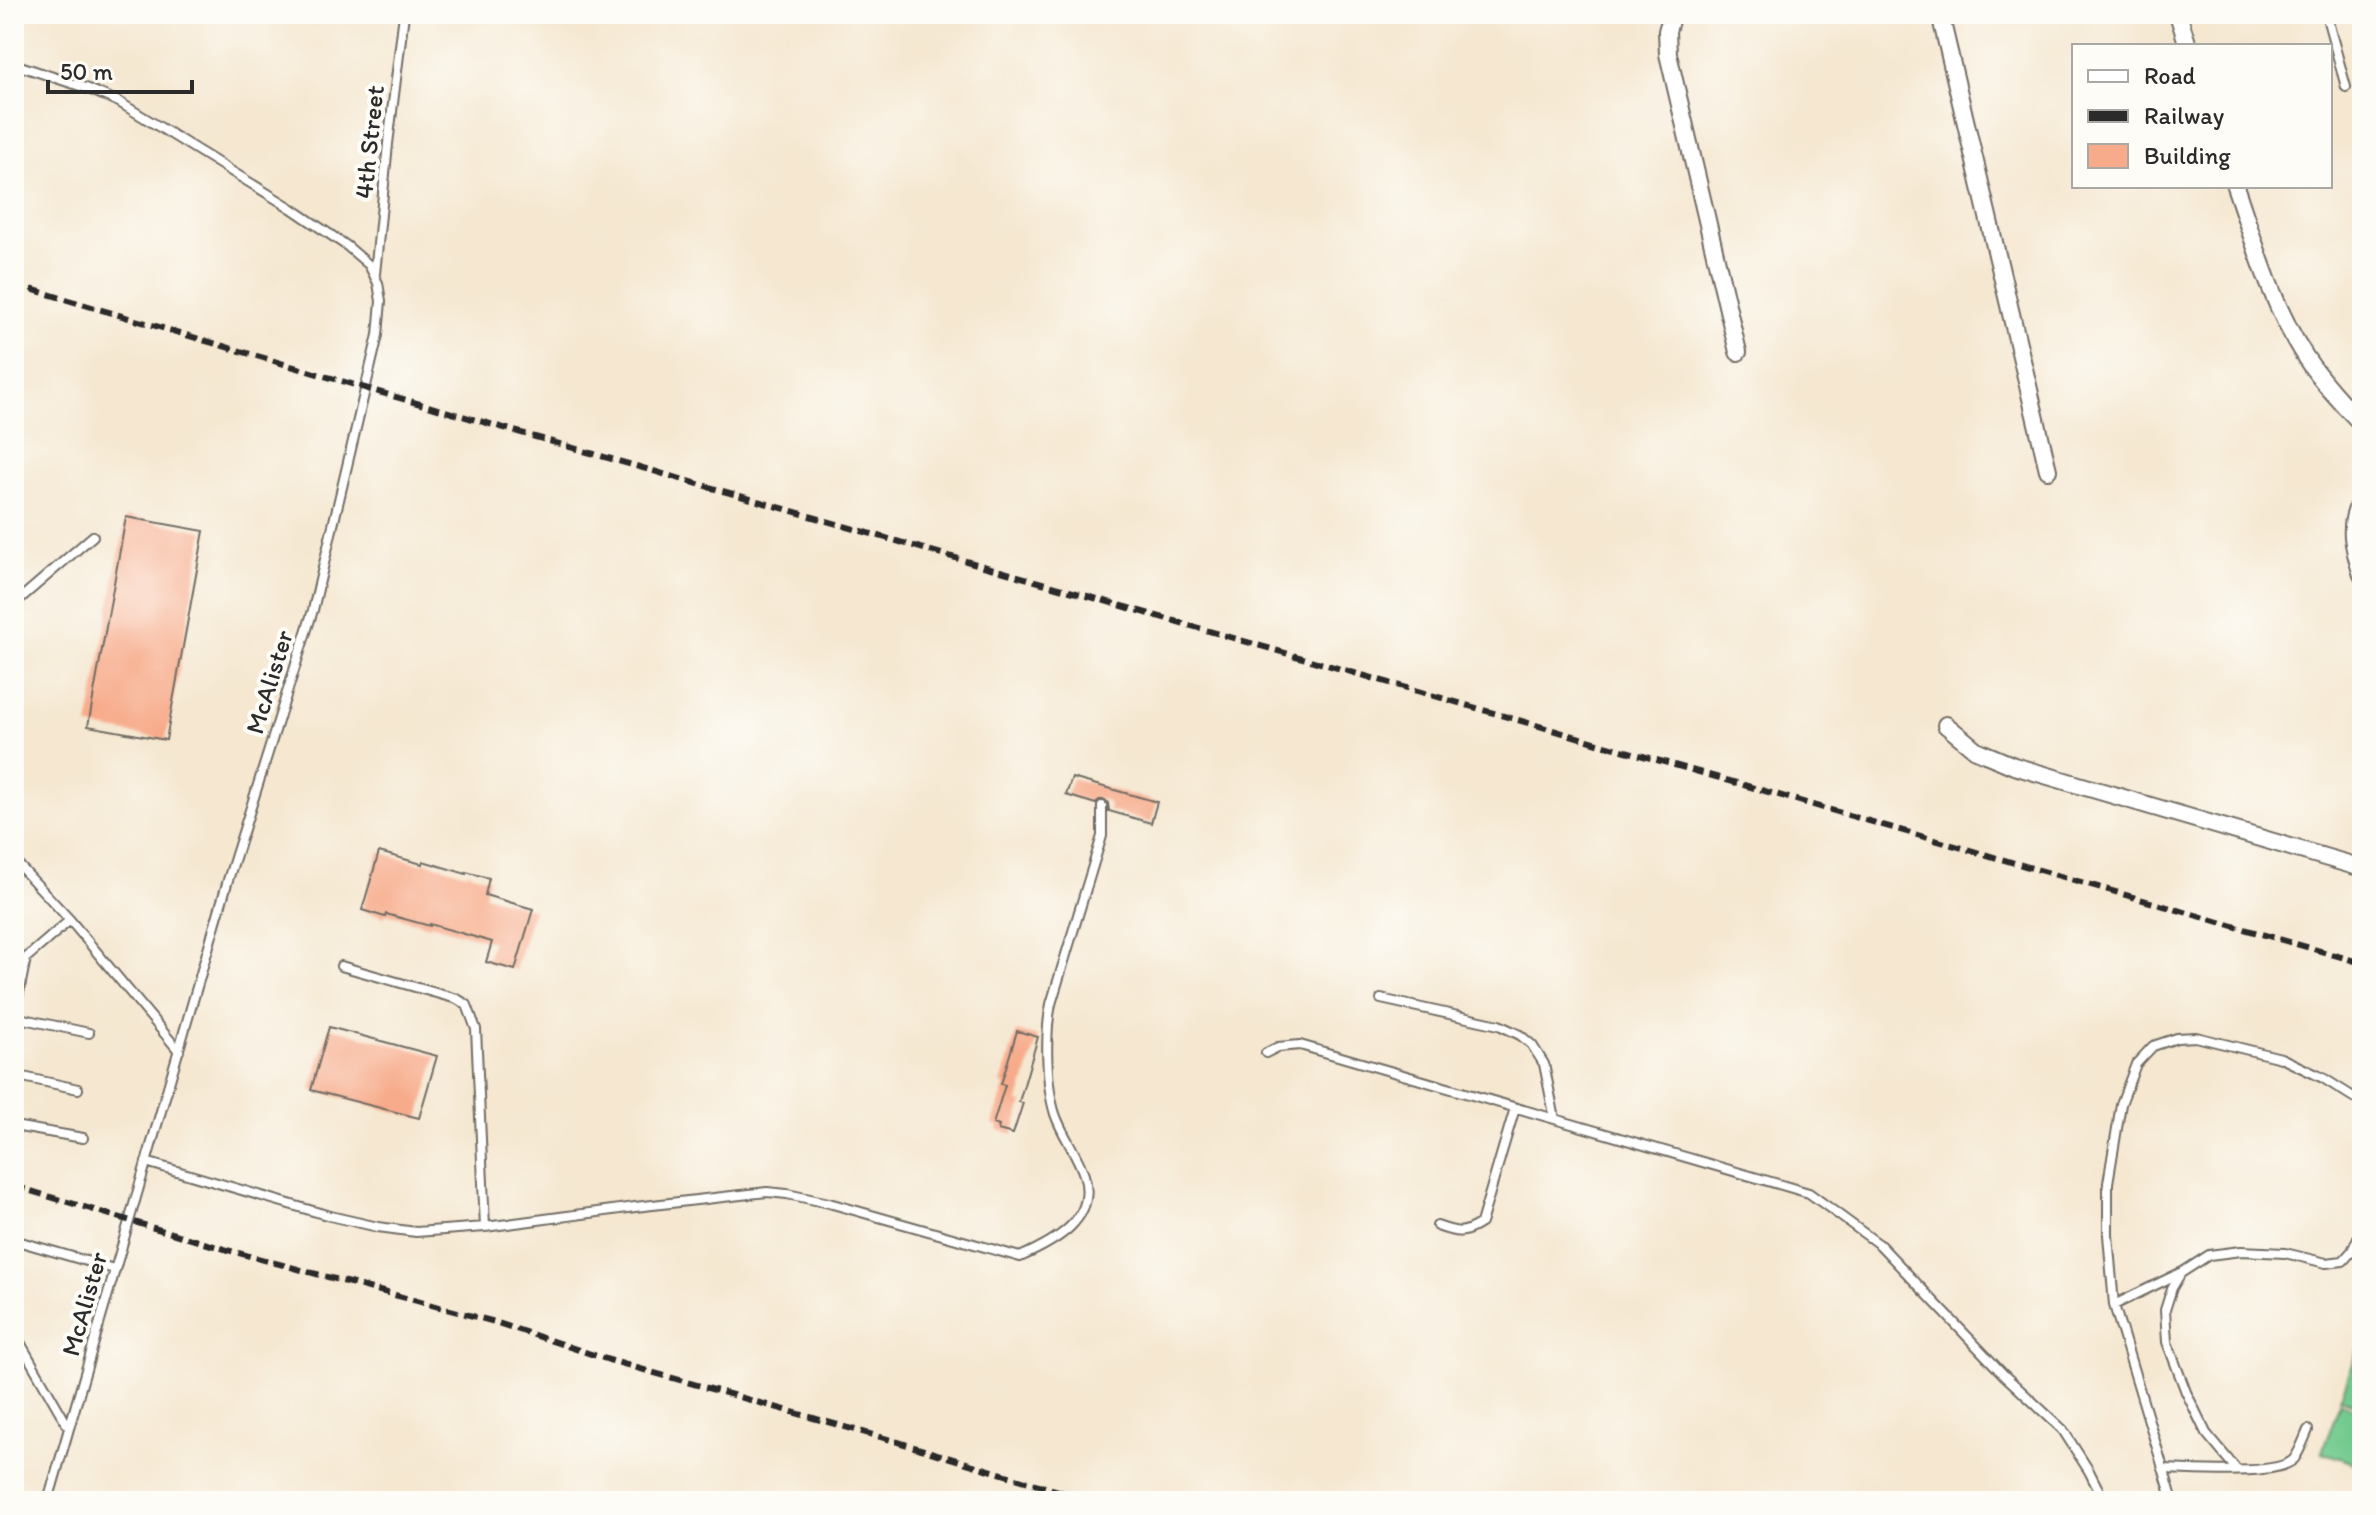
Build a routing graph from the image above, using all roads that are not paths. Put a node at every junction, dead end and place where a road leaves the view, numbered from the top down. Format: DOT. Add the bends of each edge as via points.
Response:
graph roads {
  1 [pos="404,14"];
  2 [pos="1672,14"];
  3 [pos="1940,14"];
  4 [pos="2178,14"];
  5 [pos="2326,14"];
  6 [pos="2187,44"];
  7 [pos="14,64"];
  8 [pos="2346,87"];
  9 [pos="2236,188"];
  10 [pos="375,274"];
  11 [pos="1738,352"];
  12 [pos="2362,424"];
  13 [pos="2048,470"];
  14 [pos="2362,499"];
  15 [pos="93,536"];
  16 [pos="2362,575"];
  17 [pos="14,604"];
  18 [pos="1946,725"];
  19 [pos="1102,806"];
  20 [pos="14,860"];
  21 [pos="2362,868"];
  22 [pos="70,920"];
  23 [pos="341,966"];
  24 [pos="1381,999"];
  25 [pos="14,1017"];
  26 [pos="89,1033"];
  27 [pos="179,1051"];
  28 [pos="1266,1053"];
  29 [pos="14,1075"];
  30 [pos="78,1089"];
  31 [pos="2362,1104"];
  32 [pos="1515,1108"];
  33 [pos="1555,1119"];
  34 [pos="14,1126"];
  35 [pos="83,1138"];
  36 [pos="146,1162"];
  37 [pos="1437,1226"];
  38 [pos="485,1227"];
  39 [pos="2362,1229"];
  40 [pos="14,1240"];
  41 [pos="114,1269"];
  42 [pos="2181,1273"];
  43 [pos="2114,1305"];
  44 [pos="14,1332"];
  45 [pos="69,1428"];
  46 [pos="2308,1430"];
  47 [pos="2163,1469"];
  48 [pos="2237,1470"];
  49 [pos="48,1501"];
  50 [pos="2104,1501"];
  51 [pos="2173,1501"];
  1 -- 10 [label="lane, 4th Street"];
  2 -- 11 [label="street" via="1668,54"];
  3 -- 13 [label="street"];
  4 -- 6 [label="street"];
  5 -- 8 [label="lane"];
  7 -- 10 [label="lane" via="119,102 347,246"];
  9 -- 12 [label="street" via="2281,312 2306,359"];
  10 -- 27 [label="lane, McAlister" via="381,301 378,335 313,610"];
  14 -- 16 [label="street" via="2352,518"];
  15 -- 17 [label="lane"];
  18 -- 21 [label="street" via="1976,750 2014,766"];
  19 -- 38 [label="lane" via="1102,836 1049,1017 1050,1095 1085,1176 1086,1191 1078,1221 1059,1237 1020,1257 829,1203 767,1192"];
  20 -- 22 [label="lane"];
  22 -- 25 [label="lane" via="26,958"];
  22 -- 27 [label="lane"];
  23 -- 38 [label="lane" via="467,1005 476,1029"];
  24 -- 33 [label="lane" via="1499,1025 1520,1035 1544,1064"];
  25 -- 26 [label="lane"];
  27 -- 36 [label="lane, McAlister"];
  28 -- 32 [label="lane" via="1300,1045"];
  29 -- 30 [label="lane"];
  31 -- 43 [label="lane" via="2281,1058 2196,1037 2153,1046 2136,1064 2121,1104 2108,1183"];
  32 -- 33 [label="lane"];
  32 -- 37 [label="lane" via="1481,1223 1456,1233"];
  33 -- 50 [label="lane" via="1774,1181 1809,1193 1831,1208 1880,1245 2063,1430"];
  34 -- 35 [label="lane"];
  36 -- 38 [label="lane" via="378,1227 416,1232"];
  36 -- 41 [label="lane, McAlister"];
  39 -- 42 [label="lane" via="2352,1251 2335,1263 2241,1251 2209,1255"];
  40 -- 41 [label="lane"];
  41 -- 45 [label="lane, McAlister"];
  42 -- 43 [label="lane"];
  42 -- 48 [label="lane" via="2165,1310 2167,1342 2206,1433"];
  43 -- 47 [label="lane"];
  44 -- 45 [label="lane"];
  45 -- 49 [label="lane, McAlister"];
  46 -- 48 [label="lane" via="2293,1460"];
  47 -- 48 [label="lane"];
  47 -- 51 [label="lane"];
}
